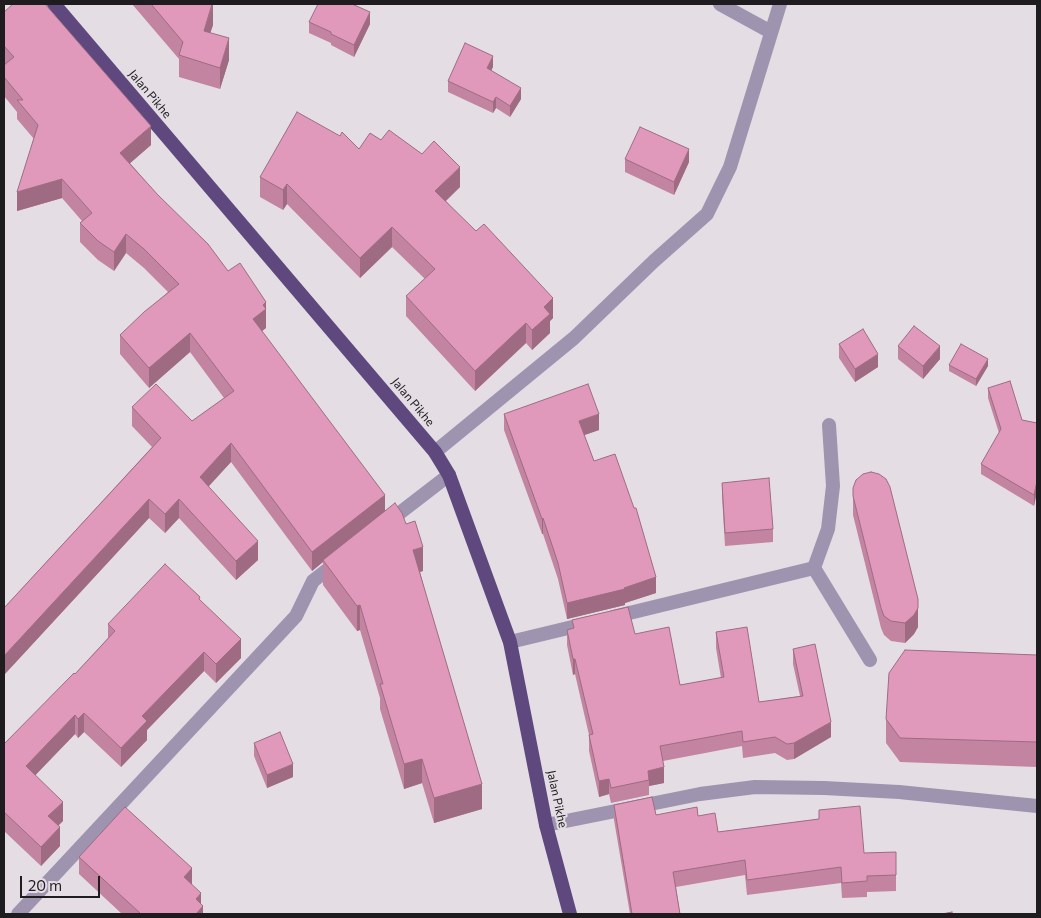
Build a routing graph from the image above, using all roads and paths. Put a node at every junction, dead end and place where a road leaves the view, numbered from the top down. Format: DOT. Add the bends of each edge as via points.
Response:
graph roads {
  1 [pos="54,4"];
  2 [pos="720,4"];
  3 [pos="780,4"];
  4 [pos="771,32"];
  5 [pos="829,425"];
  6 [pos="435,452"];
  7 [pos="449,475"];
  8 [pos="381,528"];
  9 [pos="344,557"];
  10 [pos="814,568"];
  11 [pos="510,642"];
  12 [pos="870,660"];
  13 [pos="1037,806"];
  14 [pos="546,825"];
  15 [pos="18,914"];
  16 [pos="570,914"];
  1 -- 6 [label="highway, Jalan Pikhe"];
  2 -- 4 [label="street"];
  3 -- 4 [label="street"];
  4 -- 6 [label="street" via="730,167 707,214 574,338"];
  5 -- 10 [label="street" via="833,486 828,529"];
  6 -- 7 [label="highway, Jalan Pikhe"];
  7 -- 8 [label="street"];
  7 -- 11 [label="highway, Jalan Pikhe"];
  9 -- 15 [label="street" via="314,581 296,616"];
  10 -- 11 [label="street"];
  10 -- 12 [label="street"];
  11 -- 14 [label="highway, Jalan Pikhe"];
  13 -- 14 [label="street" via="899,792 755,787 700,794"];
  14 -- 16 [label="highway, Jalan Pikhe"];
}
